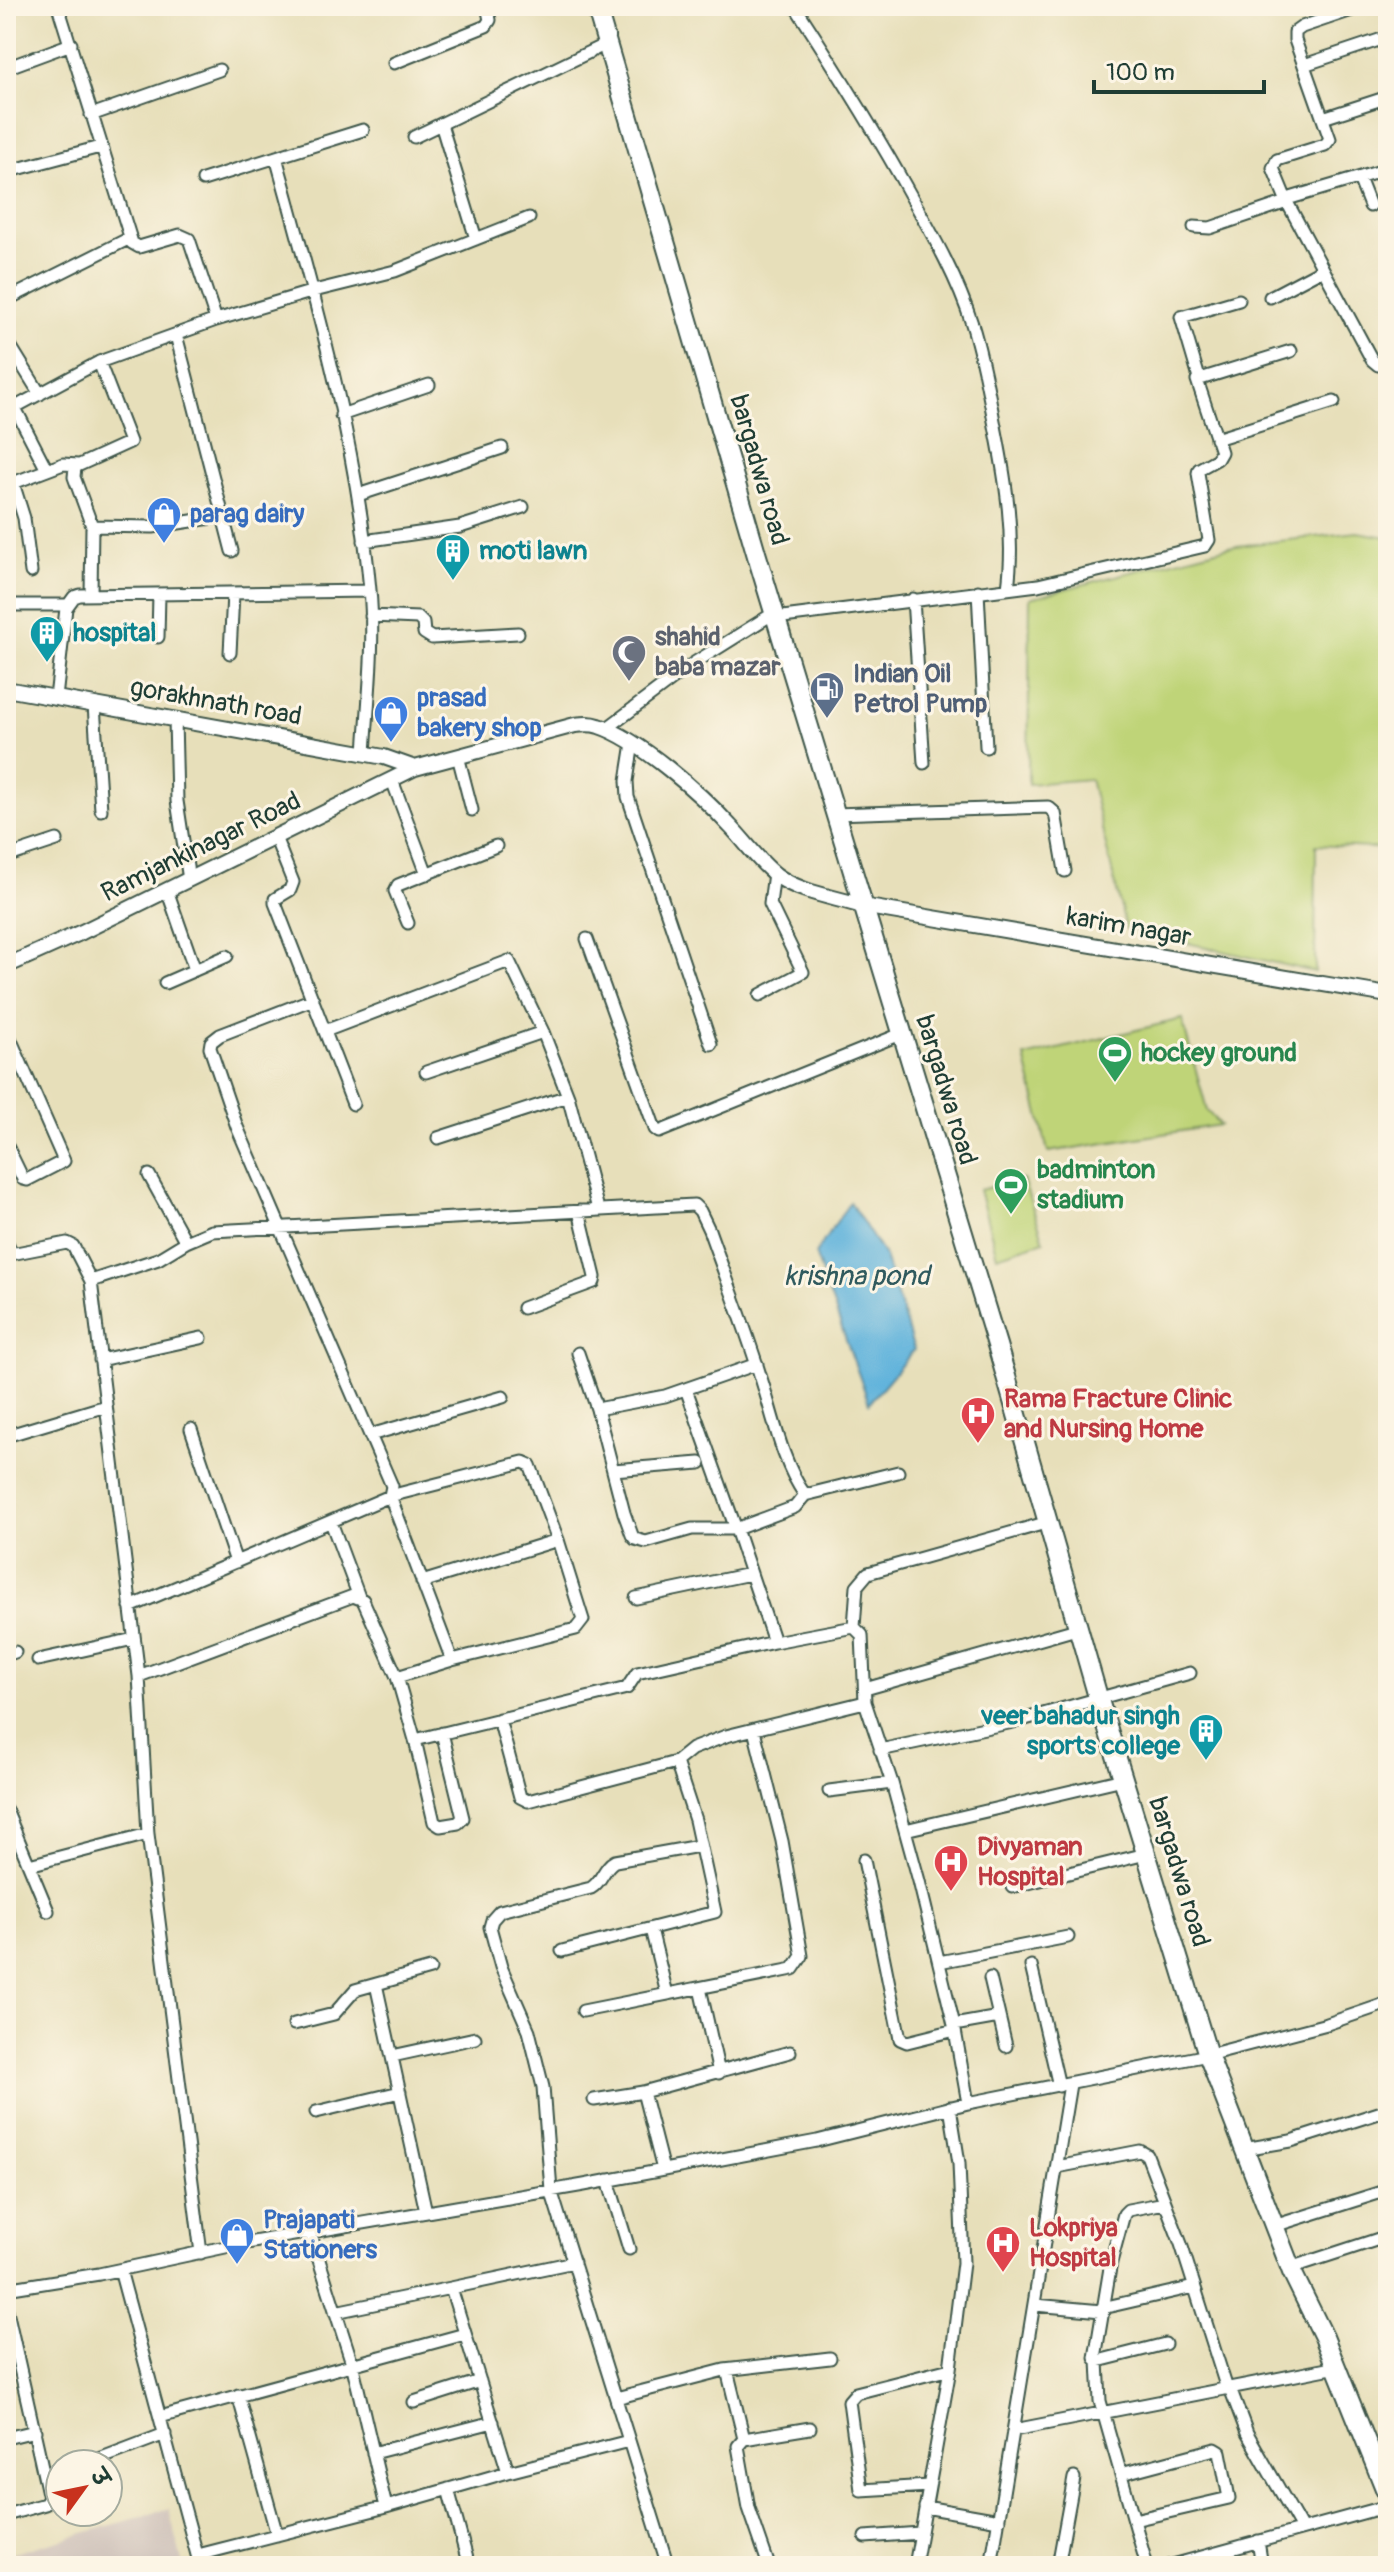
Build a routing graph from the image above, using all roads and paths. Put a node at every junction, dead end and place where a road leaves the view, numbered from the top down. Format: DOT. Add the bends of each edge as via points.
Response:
graph roads {
  1 [pos="58,6"];
  2 [pos="487,6"];
  3 [pos="596,6"];
  4 [pos="795,6"];
  5 [pos="1364,6"];
  6 [pos="1388,37"];
  7 [pos="71,44"];
  8 [pos="606,44"];
  9 [pos="394,63"];
  10 [pos="1304,65"];
  11 [pos="6,68"];
  12 [pos="219,70"];
  13 [pos="1388,97"];
  14 [pos="91,115"];
  15 [pos="1323,118"];
  16 [pos="441,124"];
  17 [pos="363,130"];
  18 [pos="414,137"];
  19 [pos="100,147"];
  20 [pos="276,157"];
  21 [pos="1388,169"];
  22 [pos="6,172"];
  23 [pos="1359,178"];
  24 [pos="203,180"];
  25 [pos="1287,201"];
  26 [pos="1370,206"];
  27 [pos="529,218"];
  28 [pos="1194,227"];
  29 [pos="130,238"];
  30 [pos="476,239"];
  31 [pos="1323,269"];
  32 [pos="314,291"];
  33 [pos="1270,297"];
  34 [pos="6,300"];
  35 [pos="1239,300"];
  36 [pos="216,320"];
  37 [pos="176,335"];
  38 [pos="6,339"];
  39 [pos="1291,351"];
  40 [pos="99,362"];
  41 [pos="1388,362"];
  42 [pos="1199,378"];
  43 [pos="429,385"];
  44 [pos="40,394"];
  45 [pos="1334,402"];
  46 [pos="11,410"];
  47 [pos="341,415"];
  48 [pos="1216,439"];
  49 [pos="502,448"];
  50 [pos="78,465"];
  51 [pos="47,470"];
  52 [pos="358,495"];
  53 [pos="523,507"];
  54 [pos="224,516"];
  55 [pos="92,526"];
  56 [pos="364,541"];
  57 [pos="232,551"];
  58 [pos="31,572"];
  59 [pos="1008,588"];
  60 [pos="370,591"];
  61 [pos="978,591"];
  62 [pos="91,594"];
  63 [pos="159,594"];
  64 [pos="233,594"];
  65 [pos="913,599"];
  66 [pos="6,605"];
  67 [pos="67,605"];
  68 [pos="775,615"];
  69 [pos="371,616"];
  70 [pos="518,633"];
  71 [pos="158,637"];
  72 [pos="230,653"];
  73 [pos="6,689"];
  74 [pos="56,698"];
  75 [pos="94,705"];
  76 [pos="175,719"];
  77 [pos="606,729"];
  78 [pos="986,747"];
  79 [pos="365,754"];
  80 [pos="458,756"];
  81 [pos="631,756"];
  82 [pos="924,763"];
  83 [pos="415,768"];
  84 [pos="392,780"];
  85 [pos="101,810"];
  86 [pos="472,810"];
  87 [pos="834,814"];
  88 [pos="275,837"];
  89 [pos="57,840"];
  90 [pos="496,846"];
  91 [pos="7,852"];
  92 [pos="1065,871"];
  93 [pos="427,874"];
  94 [pos="189,880"];
  95 [pos="773,880"];
  96 [pos="167,890"];
  97 [pos="862,906"];
  98 [pos="408,923"];
  99 [pos="587,939"];
  100 [pos="227,956"];
  101 [pos="6,966"];
  102 [pos="195,970"];
  103 [pos="165,983"];
  104 [pos="760,995"];
  105 [pos="1388,995"];
  106 [pos="313,999"];
  107 [pos="6,1029"];
  108 [pos="325,1031"];
  109 [pos="543,1032"];
  110 [pos="901,1034"];
  111 [pos="711,1044"];
  112 [pos="426,1072"];
  113 [pos="568,1096"];
  114 [pos="353,1104"];
  115 [pos="438,1138"];
  116 [pos="6,1144"];
  117 [pos="149,1175"];
  118 [pos="598,1209"];
  119 [pos="579,1211"];
  120 [pos="281,1227"];
  121 [pos="186,1242"];
  122 [pos="8,1250"];
  123 [pos="91,1281"];
  124 [pos="523,1308"];
  125 [pos="201,1338"];
  126 [pos="578,1353"];
  127 [pos="100,1360"];
  128 [pos="757,1364"];
  129 [pos="686,1389"];
  130 [pos="503,1397"];
  131 [pos="106,1406"];
  132 [pos="597,1409"];
  133 [pos="191,1429"];
  134 [pos="370,1435"];
  135 [pos="6,1436"];
  136 [pos="700,1463"];
  137 [pos="613,1470"];
  138 [pos="898,1472"];
  139 [pos="805,1495"];
  140 [pos="390,1496"];
  141 [pos="331,1522"];
  142 [pos="1049,1522"];
  143 [pos="736,1529"];
  144 [pos="558,1540"];
  145 [pos="236,1562"];
  146 [pos="750,1574"];
  147 [pos="422,1582"];
  148 [pos="359,1597"];
  149 [pos="636,1598"];
  150 [pos="130,1607"];
  151 [pos="854,1627"];
  152 [pos="1080,1628"];
  153 [pos="134,1639"];
  154 [pos="774,1642"];
  155 [pos="38,1660"];
  156 [pos="452,1660"];
  157 [pos="1190,1673"];
  158 [pos="139,1676"];
  159 [pos="397,1677"];
  160 [pos="865,1696"];
  161 [pos="1098,1697"];
  162 [pos="499,1719"];
  163 [pos="754,1730"];
  164 [pos="442,1733"];
  165 [pos="415,1740"];
  166 [pos="880,1750"];
  167 [pos="676,1762"];
  168 [pos="1123,1779"];
  169 [pos="892,1783"];
  170 [pos="829,1791"];
  171 [pos="6,1810"];
  172 [pos="905,1830"];
  173 [pos="148,1834"];
  174 [pos="699,1846"];
  175 [pos="1146,1854"];
  176 [pos="864,1860"];
  177 [pos="29,1865"];
  178 [pos="1012,1887"];
  179 [pos="48,1911"];
  180 [pos="651,1929"];
  181 [pos="1068,1937"];
  182 [pos="562,1951"];
  183 [pos="939,1962"];
  184 [pos="1031,1966"];
  185 [pos="430,1969"];
  186 [pos="990,1978"];
  187 [pos="376,1984"];
  188 [pos="700,1988"];
  189 [pos="667,1994"];
  190 [pos="1388,2003"];
  191 [pos="583,2011"];
  192 [pos="999,2017"];
  193 [pos="294,2024"];
  194 [pos="955,2028"];
  195 [pos="475,2038"];
  196 [pos="1006,2046"];
  197 [pos="790,2052"];
  198 [pos="1208,2055"];
  199 [pos="392,2056"];
  200 [pos="719,2073"];
  201 [pos="1064,2085"];
  202 [pos="400,2092"];
  203 [pos="643,2092"];
  204 [pos="594,2100"];
  205 [pos="968,2103"];
  206 [pos="950,2107"];
  207 [pos="1388,2110"];
  208 [pos="316,2112"];
  209 [pos="1244,2149"];
  210 [pos="1057,2167"];
  211 [pos="663,2170"];
  212 [pos="608,2180"];
  213 [pos="551,2190"];
  214 [pos="1388,2190"];
  215 [pos="1165,2203"];
  216 [pos="426,2212"];
  217 [pos="1274,2226"];
  218 [pos="310,2232"];
  219 [pos="1388,2236"];
  220 [pos="629,2249"];
  221 [pos="201,2253"];
  222 [pos="574,2262"];
  223 [pos="1290,2268"];
  224 [pos="120,2270"];
  225 [pos="1194,2287"];
  226 [pos="451,2288"];
  227 [pos="6,2289"];
  228 [pos="1035,2305"];
  229 [pos="6,2306"];
  230 [pos="1102,2310"];
  231 [pos="335,2312"];
  232 [pos="465,2334"];
  233 [pos="1165,2344"];
  234 [pos="830,2358"];
  235 [pos="1098,2361"];
  236 [pos="19,2363"];
  237 [pos="352,2363"];
  238 [pos="6,2366"];
  239 [pos="1337,2367"];
  240 [pos="950,2369"];
  241 [pos="727,2370"];
  242 [pos="480,2381"];
  243 [pos="1228,2388"];
  244 [pos="238,2395"];
  245 [pos="616,2398"];
  246 [pos="414,2402"];
  247 [pos="1104,2413"];
  248 [pos="160,2417"];
  249 [pos="493,2422"];
  250 [pos="810,2428"];
  251 [pos="1014,2430"];
  252 [pos="35,2431"];
  253 [pos="165,2434"];
  254 [pos="6,2438"];
  255 [pos="744,2439"];
  256 [pos="629,2441"];
  257 [pos="124,2450"];
  258 [pos="373,2453"];
  259 [pos="508,2472"];
  260 [pos="44,2474"];
  261 [pos="1121,2474"];
  262 [pos="1074,2478"];
  263 [pos="929,2486"];
  264 [pos="448,2489"];
  265 [pos="1388,2496"];
  266 [pos="44,2504"];
  267 [pos="1388,2506"];
  268 [pos="386,2507"];
  269 [pos="925,2507"];
  270 [pos="6,2515"];
  271 [pos="999,2520"];
  272 [pos="1134,2520"];
  273 [pos="1302,2529"];
  274 [pos="920,2533"];
  275 [pos="277,2535"];
  276 [pos="865,2537"];
  277 [pos="1258,2541"];
  278 [pos="199,2560"];
  279 [pos="1388,2562"];
  280 [pos="469,2566"];
  281 [pos="668,2566"];
  282 [pos="769,2566"];
  283 [pos="915,2566"];
  284 [pos="991,2566"];
  285 [pos="1058,2566"];
  286 [pos="1147,2566"];
  287 [pos="1169,2566"];
  288 [pos="1262,2566"];
  289 [pos="1377,2566"];
  1 -- 7 [label="street"];
  2 -- 9 [label="street" via="486,26"];
  3 -- 8 [label="main road, bargadwa road"];
  4 -- 59 [label="street" via="900,176 961,295 1004,471 1011,557"];
  5 -- 10 [label="street" via="1295,32"];
  6 -- 10 [label="street"];
  7 -- 11 [label="street"];
  7 -- 14 [label="street"];
  8 -- 16 [label="street"];
  8 -- 68 [label="main road, bargadwa road"];
  10 -- 15 [label="street"];
  12 -- 14 [label="street"];
  13 -- 15 [label="street"];
  14 -- 19 [label="street"];
  15 -- 25 [label="street" via="1328,144 1273,165"];
  16 -- 18 [label="street"];
  16 -- 30 [label="street"];
  17 -- 20 [label="street"];
  19 -- 22 [label="street"];
  19 -- 29 [label="street"];
  20 -- 24 [label="street"];
  20 -- 32 [label="street"];
  21 -- 23 [label="street"];
  23 -- 25 [label="street"];
  23 -- 26 [label="street"];
  25 -- 28 [label="street" via="1210,228"];
  25 -- 31 [label="street"];
  27 -- 30 [label="street"];
  29 -- 34 [label="street"];
  29 -- 36 [label="street" via="139,247 180,235 189,239"];
  30 -- 32 [label="street" via="395,271"];
  31 -- 33 [label="street"];
  31 -- 41 [label="street" via="1372,360 1378,365"];
  32 -- 36 [label="street"];
  32 -- 47 [label="street"];
  35 -- 42 [label="street" via="1181,317"];
  36 -- 37 [label="street"];
  37 -- 40 [label="street"];
  37 -- 54 [label="street"];
  38 -- 44 [label="street"];
  39 -- 42 [label="street"];
  40 -- 44 [label="street"];
  40 -- 50 [label="street" via="130,442"];
  42 -- 48 [label="street" via="1196,383"];
  43 -- 47 [label="street"];
  44 -- 46 [label="street"];
  45 -- 48 [label="street"];
  46 -- 51 [label="street"];
  47 -- 52 [label="street"];
  48 -- 59 [label="street" via="1220,456 1198,473 1209,540 1205,546"];
  49 -- 52 [label="street"];
  50 -- 51 [label="street"];
  50 -- 55 [label="street" via="74,477"];
  51 -- 58 [label="street" via="13,483"];
  52 -- 56 [label="street"];
  53 -- 56 [label="street" via="460,527"];
  54 -- 55 [label="street" via="153,527"];
  54 -- 57 [label="street"];
  55 -- 62 [label="street"];
  56 -- 60 [label="street"];
  59 -- 61 [label="street"];
  60 -- 64 [label="street"];
  60 -- 69 [label="street"];
  61 -- 65 [label="street"];
  61 -- 78 [label="street"];
  62 -- 63 [label="street"];
  62 -- 67 [label="street" via="74,597"];
  63 -- 64 [label="street"];
  63 -- 71 [label="street"];
  64 -- 72 [label="street"];
  65 -- 68 [label="street"];
  65 -- 82 [label="street"];
  66 -- 67 [label="street"];
  67 -- 74 [label="street"];
  68 -- 77 [label="street" via="694,663"];
  68 -- 87 [label="main road, bargadwa road"];
  69 -- 70 [label="street" via="418,618 432,638"];
  69 -- 79 [label="street"];
  73 -- 74 [label="street, gorakhnath road"];
  74 -- 75 [label="street, gorakhnath road"];
  75 -- 76 [label="street, gorakhnath road"];
  75 -- 85 [label="street"];
  76 -- 79 [label="street, gorakhnath road"];
  76 -- 94 [label="street" via="177,801"];
  77 -- 80 [label="street, Ramjankinagar Road" via="575,725"];
  77 -- 81 [label="street"];
  79 -- 83 [label="street, gorakhnath road"];
  80 -- 83 [label="street, Ramjankinagar Road"];
  80 -- 86 [label="street"];
  81 -- 95 [label="street" via="727,822"];
  81 -- 111 [label="street" via="628,797"];
  83 -- 84 [label="street, Ramjankinagar Road"];
  84 -- 88 [label="street, Ramjankinagar Road"];
  84 -- 93 [label="street"];
  87 -- 92 [label="street" via="1048,807 1055,813"];
  87 -- 97 [label="main road, bargadwa road"];
  88 -- 94 [label="street, Ramjankinagar Road"];
  88 -- 106 [label="street" via="293,882 275,903"];
  89 -- 91 [label="street"];
  90 -- 93 [label="street"];
  93 -- 98 [label="street" via="396,888"];
  94 -- 96 [label="street, Ramjankinagar Road"];
  95 -- 97 [label="street, karim nagar"];
  95 -- 104 [label="street" via="772,908 803,972"];
  96 -- 101 [label="street, Ramjankinagar Road"];
  96 -- 102 [label="street"];
  97 -- 105 [label="street, karim nagar"];
  97 -- 110 [label="main road, bargadwa road"];
  99 -- 110 [label="street" via="659,1132"];
  100 -- 102 [label="street"];
  102 -- 103 [label="street"];
  106 -- 108 [label="street"];
  106 -- 120 [label="street" via="220,1035 210,1048 237,1127"];
  107 -- 116 [label="street" via="64,1161 23,1179"];
  108 -- 109 [label="street" via="509,961"];
  108 -- 114 [label="street"];
  109 -- 112 [label="street"];
  109 -- 113 [label="street"];
  110 -- 142 [label="main road, bargadwa road"];
  113 -- 115 [label="street"];
  113 -- 118 [label="street"];
  117 -- 121 [label="street"];
  118 -- 119 [label="street"];
  118 -- 128 [label="street" via="688,1204 700,1211"];
  119 -- 120 [label="street"];
  119 -- 124 [label="street" via="594,1282"];
  120 -- 121 [label="street" via="212,1231"];
  120 -- 134 [label="street"];
  121 -- 123 [label="street" via="158,1259"];
  122 -- 123 [label="street" via="67,1243"];
  123 -- 127 [label="street"];
  125 -- 127 [label="street"];
  126 -- 132 [label="street"];
  127 -- 131 [label="street"];
  128 -- 129 [label="street"];
  128 -- 139 [label="street" via="796,1483"];
  129 -- 132 [label="street"];
  129 -- 143 [label="street"];
  130 -- 134 [label="street"];
  131 -- 135 [label="street"];
  131 -- 150 [label="street"];
  132 -- 137 [label="street"];
  133 -- 145 [label="street"];
  134 -- 140 [label="street" via="392,1486"];
  136 -- 137 [label="street"];
  137 -- 143 [label="street" via="635,1539 646,1542 692,1529"];
  138 -- 139 [label="street"];
  139 -- 143 [label="street" via="795,1507"];
  140 -- 141 [label="street"];
  140 -- 144 [label="street" via="528,1463"];
  140 -- 147 [label="street"];
  141 -- 145 [label="street"];
  141 -- 148 [label="street"];
  142 -- 151 [label="street" via="868,1573 857,1586"];
  142 -- 152 [label="main road, bargadwa road"];
  143 -- 146 [label="street"];
  144 -- 147 [label="street"];
  144 -- 156 [label="street" via="581,1625"];
  145 -- 150 [label="street"];
  146 -- 149 [label="street"];
  146 -- 154 [label="street"];
  147 -- 156 [label="street"];
  148 -- 158 [label="street"];
  148 -- 159 [label="street"];
  150 -- 153 [label="street"];
  151 -- 154 [label="street"];
  151 -- 160 [label="street" via="862,1635"];
  152 -- 160 [label="street"];
  152 -- 161 [label="main road, bargadwa road"];
  153 -- 155 [label="street"];
  153 -- 158 [label="street"];
  154 -- 162 [label="street" via="637,1673 627,1688"];
  156 -- 159 [label="street"];
  157 -- 161 [label="street"];
  158 -- 173 [label="street"];
  159 -- 165 [label="street"];
  160 -- 163 [label="street"];
  160 -- 166 [label="street"];
  161 -- 166 [label="street" via="1018,1721"];
  161 -- 168 [label="main road, bargadwa road"];
  162 -- 164 [label="street"];
  162 -- 167 [label="street" via="524,1801"];
  163 -- 167 [label="street" via="692,1749"];
  163 -- 188 [label="street" via="782,1841 802,1956 793,1969"];
  164 -- 165 [label="street"];
  164 -- 165 [label="street" via="463,1818 458,1823 434,1822"];
  166 -- 169 [label="street"];
  167 -- 174 [label="street"];
  168 -- 172 [label="street"];
  168 -- 175 [label="main road, bargadwa road"];
  169 -- 170 [label="street"];
  169 -- 172 [label="street"];
  171 -- 177 [label="street"];
  172 -- 183 [label="street"];
  173 -- 177 [label="street"];
  173 -- 221 [label="street"];
  174 -- 180 [label="street" via="715,1912"];
  174 -- 213 [label="street" via="615,1861 591,1888 500,1911 492,1920 501,1967 529,2031 543,2087"];
  175 -- 178 [label="street"];
  175 -- 198 [label="main road, bargadwa road"];
  176 -- 194 [label="street" via="900,2039 907,2042"];
  177 -- 179 [label="street"];
  180 -- 182 [label="street"];
  180 -- 189 [label="street"];
  181 -- 183 [label="street"];
  183 -- 194 [label="street"];
  184 -- 201 [label="street"];
  185 -- 187 [label="street"];
  186 -- 192 [label="street"];
  187 -- 193 [label="street" via="350,1993 334,2014"];
  187 -- 199 [label="street"];
  188 -- 189 [label="street"];
  188 -- 200 [label="street"];
  189 -- 191 [label="street"];
  190 -- 198 [label="street"];
  192 -- 194 [label="street"];
  192 -- 196 [label="street"];
  194 -- 205 [label="street"];
  195 -- 199 [label="street"];
  197 -- 200 [label="street"];
  198 -- 201 [label="street"];
  198 -- 209 [label="main road, bargadwa road"];
  199 -- 202 [label="street"];
  200 -- 203 [label="street"];
  201 -- 205 [label="street"];
  201 -- 210 [label="street"];
  202 -- 208 [label="street"];
  202 -- 216 [label="street"];
  203 -- 204 [label="street"];
  203 -- 211 [label="street"];
  205 -- 206 [label="street"];
  206 -- 211 [label="street" via="817,2141"];
  206 -- 240 [label="street" via="964,2251"];
  207 -- 209 [label="street" via="1291,2141"];
  209 -- 217 [label="main road, bargadwa road"];
  210 -- 215 [label="street" via="1144,2151"];
  210 -- 228 [label="street"];
  211 -- 212 [label="street"];
  212 -- 213 [label="street"];
  212 -- 220 [label="street"];
  213 -- 216 [label="street"];
  213 -- 222 [label="street"];
  214 -- 217 [label="street"];
  215 -- 225 [label="street"];
  215 -- 230 [label="street" via="1124,2214"];
  216 -- 218 [label="street"];
  217 -- 223 [label="main road, bargadwa road"];
  218 -- 221 [label="street"];
  218 -- 231 [label="street"];
  219 -- 223 [label="street"];
  221 -- 224 [label="street"];
  222 -- 226 [label="street"];
  222 -- 245 [label="street"];
  223 -- 239 [label="main road, bargadwa road"];
  224 -- 227 [label="street"];
  224 -- 248 [label="street"];
  225 -- 230 [label="street"];
  225 -- 243 [label="street"];
  226 -- 231 [label="street"];
  226 -- 232 [label="street"];
  228 -- 230 [label="street"];
  228 -- 251 [label="street"];
  229 -- 236 [label="street"];
  230 -- 235 [label="street"];
  231 -- 237 [label="street"];
  232 -- 237 [label="street"];
  232 -- 242 [label="street"];
  233 -- 235 [label="street"];
  234 -- 241 [label="street"];
  235 -- 247 [label="street"];
  236 -- 238 [label="street"];
  236 -- 252 [label="street"];
  237 -- 244 [label="street"];
  237 -- 258 [label="street"];
  239 -- 243 [label="street"];
  239 -- 265 [label="main road, bargadwa road"];
  240 -- 263 [label="street"];
  240 -- 263 [label="street" via="856,2393 849,2401 861,2490"];
  241 -- 245 [label="street"];
  241 -- 255 [label="street"];
  242 -- 246 [label="street"];
  242 -- 249 [label="street"];
  243 -- 247 [label="street"];
  243 -- 273 [label="street" via="1247,2433"];
  244 -- 248 [label="street"];
  244 -- 275 [label="street"];
  245 -- 256 [label="street"];
  247 -- 251 [label="street"];
  247 -- 261 [label="street"];
  248 -- 253 [label="street"];
  249 -- 258 [label="street"];
  249 -- 259 [label="street"];
  250 -- 255 [label="street"];
  251 -- 271 [label="street"];
  252 -- 254 [label="street"];
  252 -- 260 [label="street"];
  253 -- 257 [label="street"];
  253 -- 278 [label="street"];
  255 -- 282 [label="street" via="738,2446 743,2484"];
  256 -- 259 [label="street"];
  256 -- 281 [label="street"];
  258 -- 268 [label="street"];
  259 -- 264 [label="street"];
  261 -- 272 [label="street"];
  261 -- 272 [label="street" via="1215,2449 1220,2452 1229,2498"];
  262 -- 285 [label="street"];
  263 -- 269 [label="street"];
  264 -- 268 [label="street"];
  264 -- 280 [label="street"];
  266 -- 270 [label="street"];
  267 -- 273 [label="street"];
  268 -- 275 [label="street"];
  269 -- 271 [label="street"];
  269 -- 274 [label="street"];
  271 -- 284 [label="street"];
  272 -- 286 [label="street"];
  273 -- 277 [label="street"];
  274 -- 276 [label="street"];
  274 -- 283 [label="street"];
  275 -- 278 [label="street"];
  277 -- 287 [label="street"];
  277 -- 288 [label="street"];
  279 -- 289 [label="street"];
}
